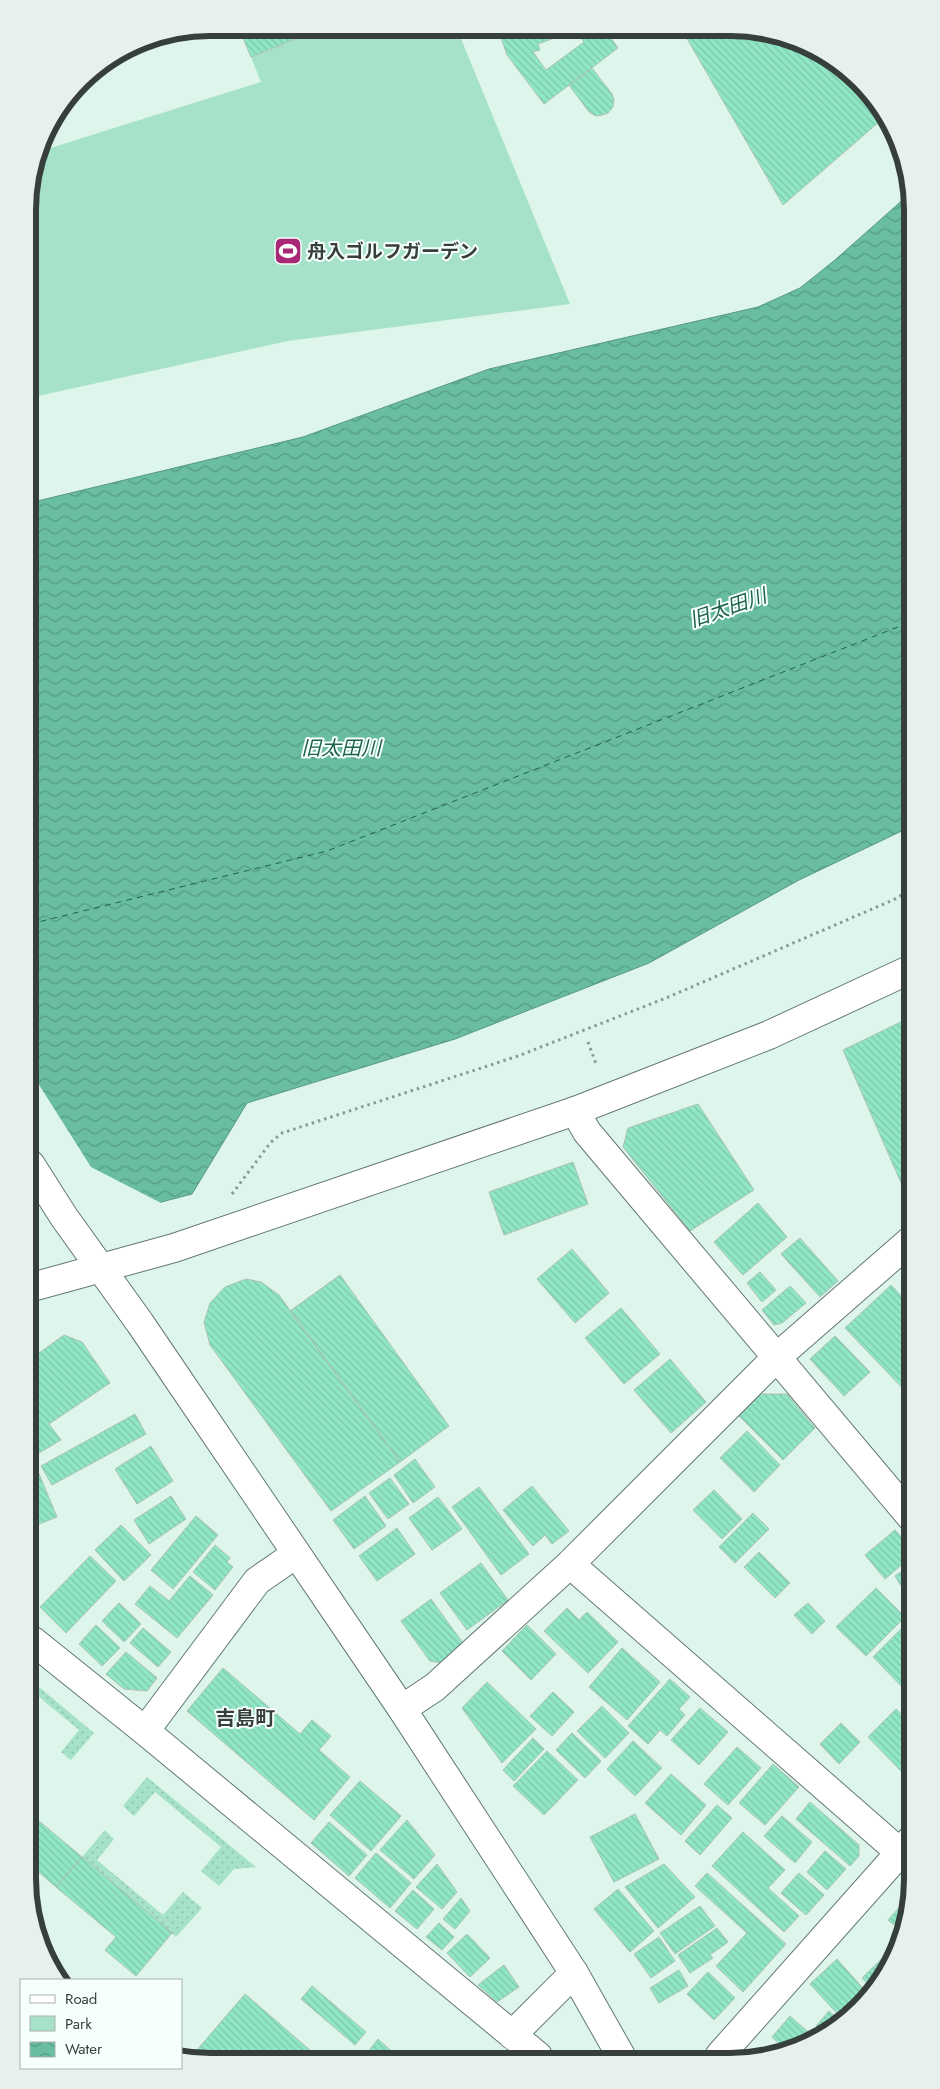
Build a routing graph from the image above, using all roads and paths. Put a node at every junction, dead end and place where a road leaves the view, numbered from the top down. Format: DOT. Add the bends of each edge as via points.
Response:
graph roads {
  1 [pos="904,895"];
  2 [pos="904,973"];
  3 [pos="588,1042"];
  4 [pos="596,1064"];
  5 [pos="575,1111"];
  6 [pos="36,1173"];
  7 [pos="232,1195"];
  8 [pos="903,1246"];
  9 [pos="101,1268"];
  10 [pos="36,1286"];
  11 [pos="777,1357"];
  12 [pos="903,1508"];
  13 [pos="296,1554"];
  14 [pos="570,1564"];
  15 [pos="36,1644"];
  16 [pos="402,1709"];
  17 [pos="146,1731"];
  18 [pos="903,1848"];
  19 [pos="903,1857"];
  20 [pos="574,1972"];
  21 [pos="512,2035"];
  22 [pos="534,2053"];
  23 [pos="620,2053"];
  24 [pos="723,2053"];
  1 -- 7 [label="path" via="666,998 518,1056 282,1133 271,1142"];
  2 -- 5 [label="street" via="769,1035"];
  3 -- 4 [label="path"];
  5 -- 9 [label="street" via="174,1248"];
  5 -- 11 [label="street" via="587,1132"];
  6 -- 9 [label="street"];
  8 -- 11 [label="street"];
  9 -- 10 [label="street"];
  9 -- 13 [label="street"];
  11 -- 12 [label="street"];
  11 -- 14 [label="street"];
  13 -- 16 [label="street"];
  13 -- 17 [label="street" via="257,1581"];
  14 -- 16 [label="street" via="435,1687"];
  14 -- 18 [label="street"];
  15 -- 17 [label="street"];
  16 -- 20 [label="street"];
  17 -- 21 [label="street"];
  19 -- 24 [label="street"];
  20 -- 21 [label="street"];
  20 -- 23 [label="street"];
  21 -- 22 [label="street"];
}
